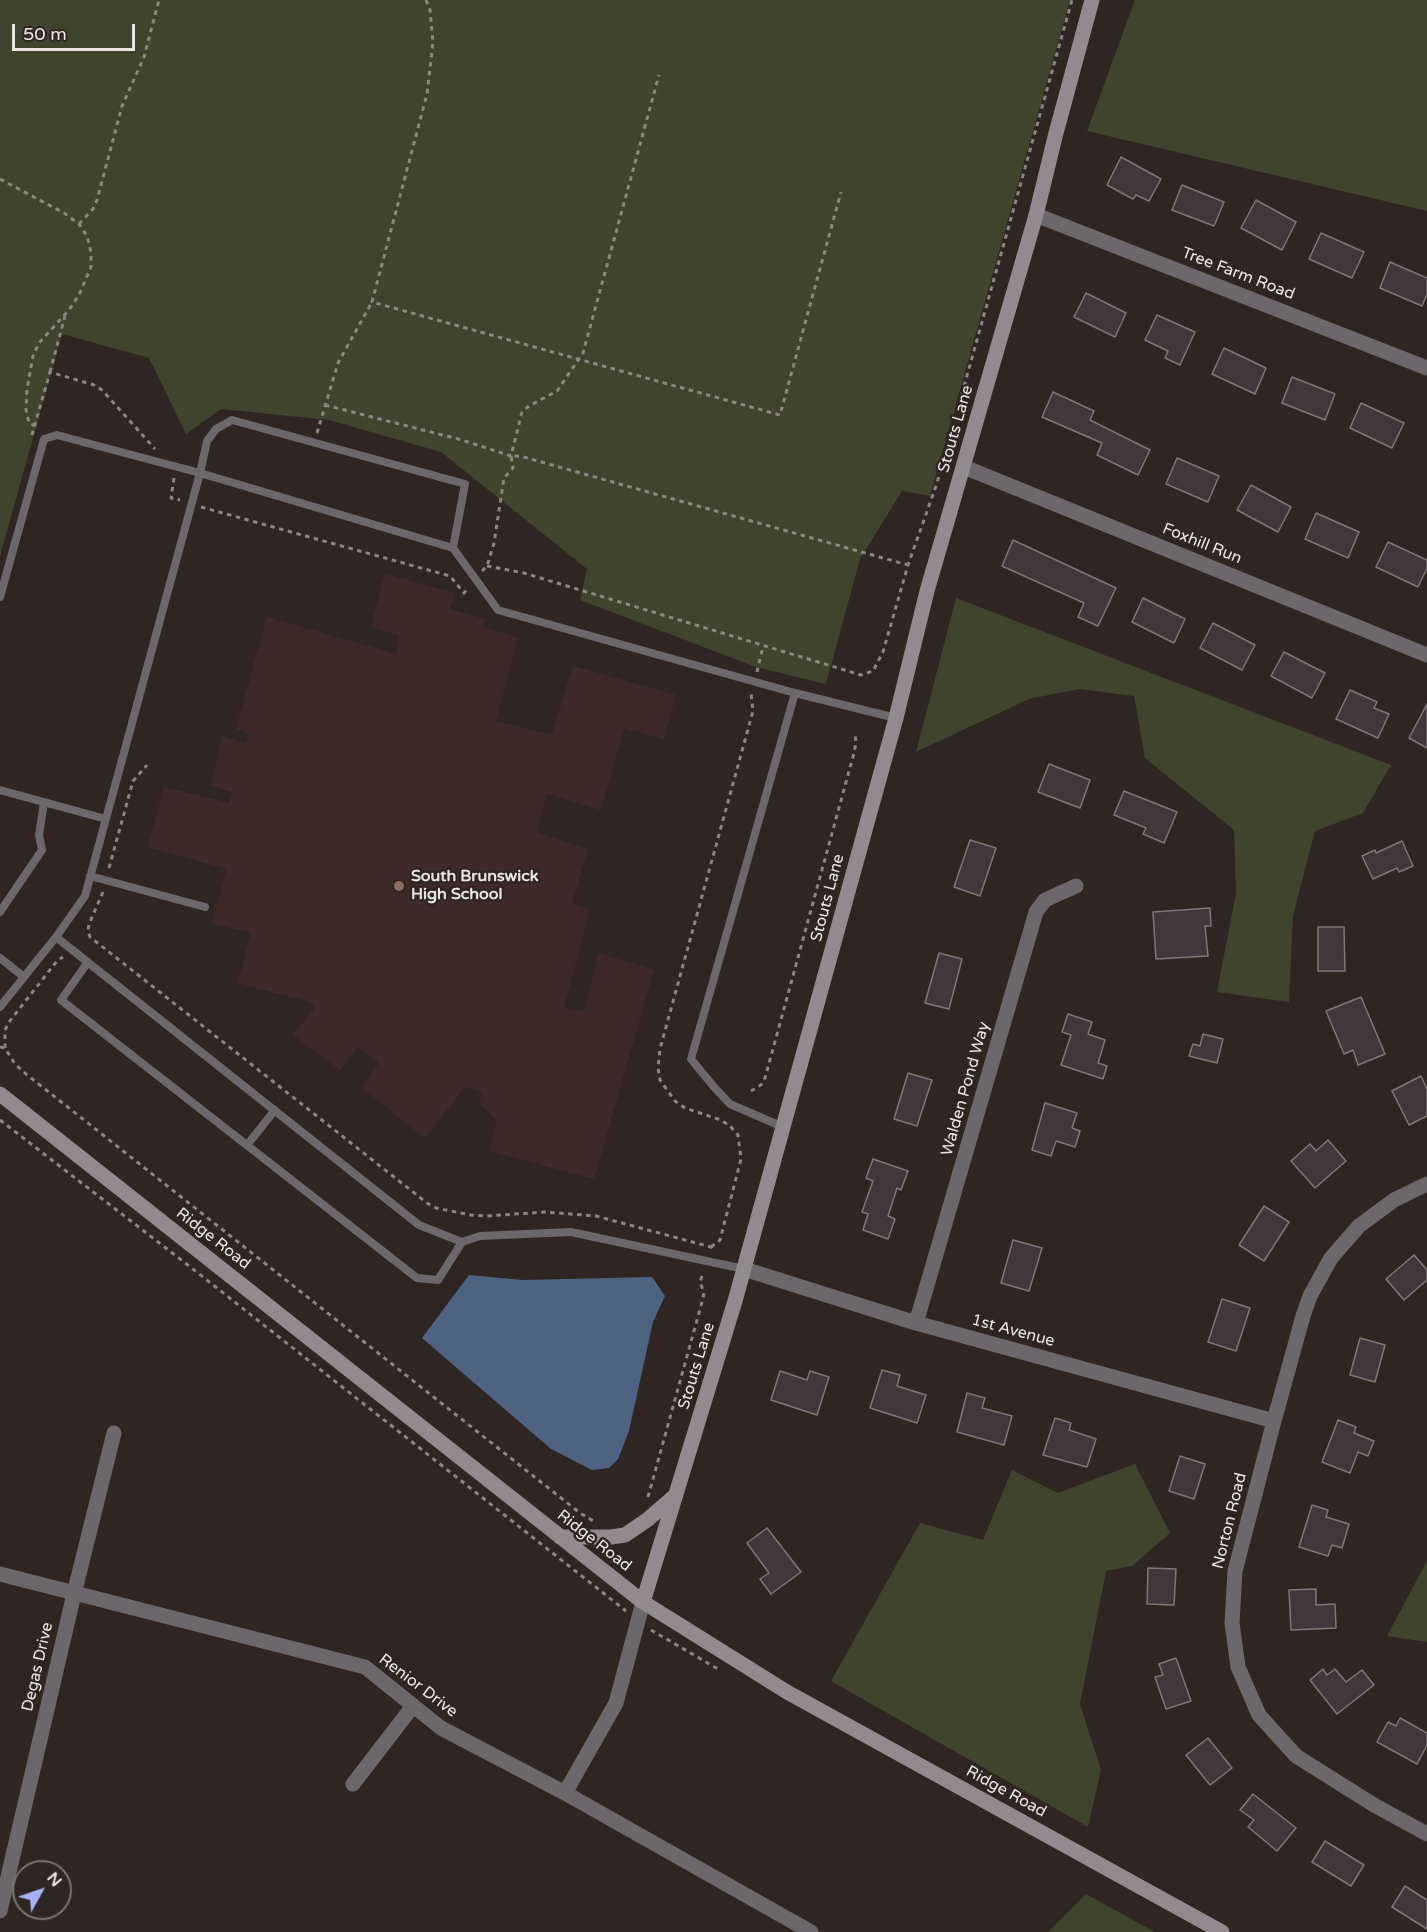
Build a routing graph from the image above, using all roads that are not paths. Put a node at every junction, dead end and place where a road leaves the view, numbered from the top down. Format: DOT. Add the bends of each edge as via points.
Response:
graph roads {
  1 [pos="1092,0"];
  2 [pos="1036,215"];
  3 [pos="1427,368"];
  4 [pos="964,467"];
  5 [pos="200,473"];
  6 [pos="453,548"];
  7 [pos="0,597"];
  8 [pos="1427,655"];
  9 [pos="795,693"];
  10 [pos="897,718"];
  11 [pos="0,790"];
  12 [pos="44,802"];
  13 [pos="106,819"];
  14 [pos="90,876"];
  15 [pos="1076,886"];
  16 [pos="205,908"];
  17 [pos="0,912"];
  18 [pos="56,936"];
  19 [pos="0,958"];
  20 [pos="88,962"];
  21 [pos="24,977"];
  22 [pos="0,1007"];
  23 [pos="0,1094"];
  24 [pos="275,1110"];
  25 [pos="783,1127"];
  26 [pos="247,1145"];
  27 [pos="1427,1184"];
  28 [pos="462,1242"];
  29 [pos="744,1269"];
  30 [pos="916,1323"];
  31 [pos="1274,1421"];
  32 [pos="114,1433"];
  33 [pos="676,1494"];
  34 [pos="560,1536"];
  35 [pos="0,1574"];
  36 [pos="74,1594"];
  37 [pos="643,1602"];
  38 [pos="413,1706"];
  39 [pos="353,1784"];
  40 [pos="565,1793"];
  41 [pos="1427,1834"];
  42 [pos="0,1911"];
  43 [pos="811,1932"];
  44 [pos="1221,1932"];
  1 -- 2 [label="street, Stouts Lane"];
  2 -- 3 [label="street, Tree Farm Road"];
  2 -- 4 [label="street, Stouts Lane"];
  4 -- 8 [label="street, Foxhill Run"];
  4 -- 10 [label="street, Stouts Lane" via="927,591"];
  5 -- 6 [label="lane"];
  5 -- 6 [label="lane" via="207,441 216,429 232,420 465,484"];
  5 -- 7 [label="lane" via="57,435 44,439"];
  5 -- 13 [label="lane"];
  6 -- 9 [label="lane" via="498,610"];
  9 -- 10 [label="lane"];
  9 -- 25 [label="lane" via="691,1059 730,1104"];
  10 -- 25 [label="street, Stouts Lane"];
  11 -- 12 [label="lane"];
  12 -- 13 [label="lane"];
  12 -- 17 [label="lane" via="39,835 42,850"];
  13 -- 14 [label="lane"];
  14 -- 16 [label="lane"];
  14 -- 18 [label="lane" via="85,896"];
  15 -- 30 [label="street, Walden Pond Way" via="1045,900 1036,912"];
  18 -- 20 [label="lane"];
  18 -- 21 [label="lane"];
  19 -- 21 [label="lane"];
  20 -- 24 [label="lane"];
  20 -- 26 [label="lane" via="61,1000"];
  21 -- 22 [label="lane"];
  23 -- 34 [label="street, Ridge Road"];
  24 -- 26 [label="lane"];
  24 -- 28 [label="lane" via="419,1225"];
  25 -- 29 [label="street, Stouts Lane"];
  26 -- 28 [label="lane" via="417,1278 438,1280"];
  27 -- 31 [label="street, Norton Road" via="1394,1200 1359,1226 1325,1267 1303,1316"];
  28 -- 29 [label="lane" via="480,1236 571,1232"];
  29 -- 30 [label="street, 1st Avenue"];
  29 -- 33 [label="street, Stouts Lane"];
  30 -- 31 [label="street, 1st Avenue"];
  31 -- 41 [label="street, Norton Road" via="1235,1572 1232,1623 1238,1667 1259,1715 1296,1756"];
  32 -- 36 [label="street, Degas Drive"];
  33 -- 34 [label="street" via="625,1535"];
  33 -- 37 [label="street, Stouts Lane"];
  34 -- 37 [label="street, Ridge Road"];
  35 -- 36 [label="street, Renior Drive"];
  36 -- 38 [label="street, Renior Drive" via="364,1667"];
  36 -- 42 [label="street, Degas Drive"];
  37 -- 40 [label="street, Stouts Lane" via="616,1703"];
  37 -- 44 [label="street, Ridge Road" via="779,1687"];
  38 -- 39 [label="street"];
  38 -- 40 [label="street, Renior Drive" via="441,1728"];
  40 -- 43 [label="street, Renior Drive"];
}
